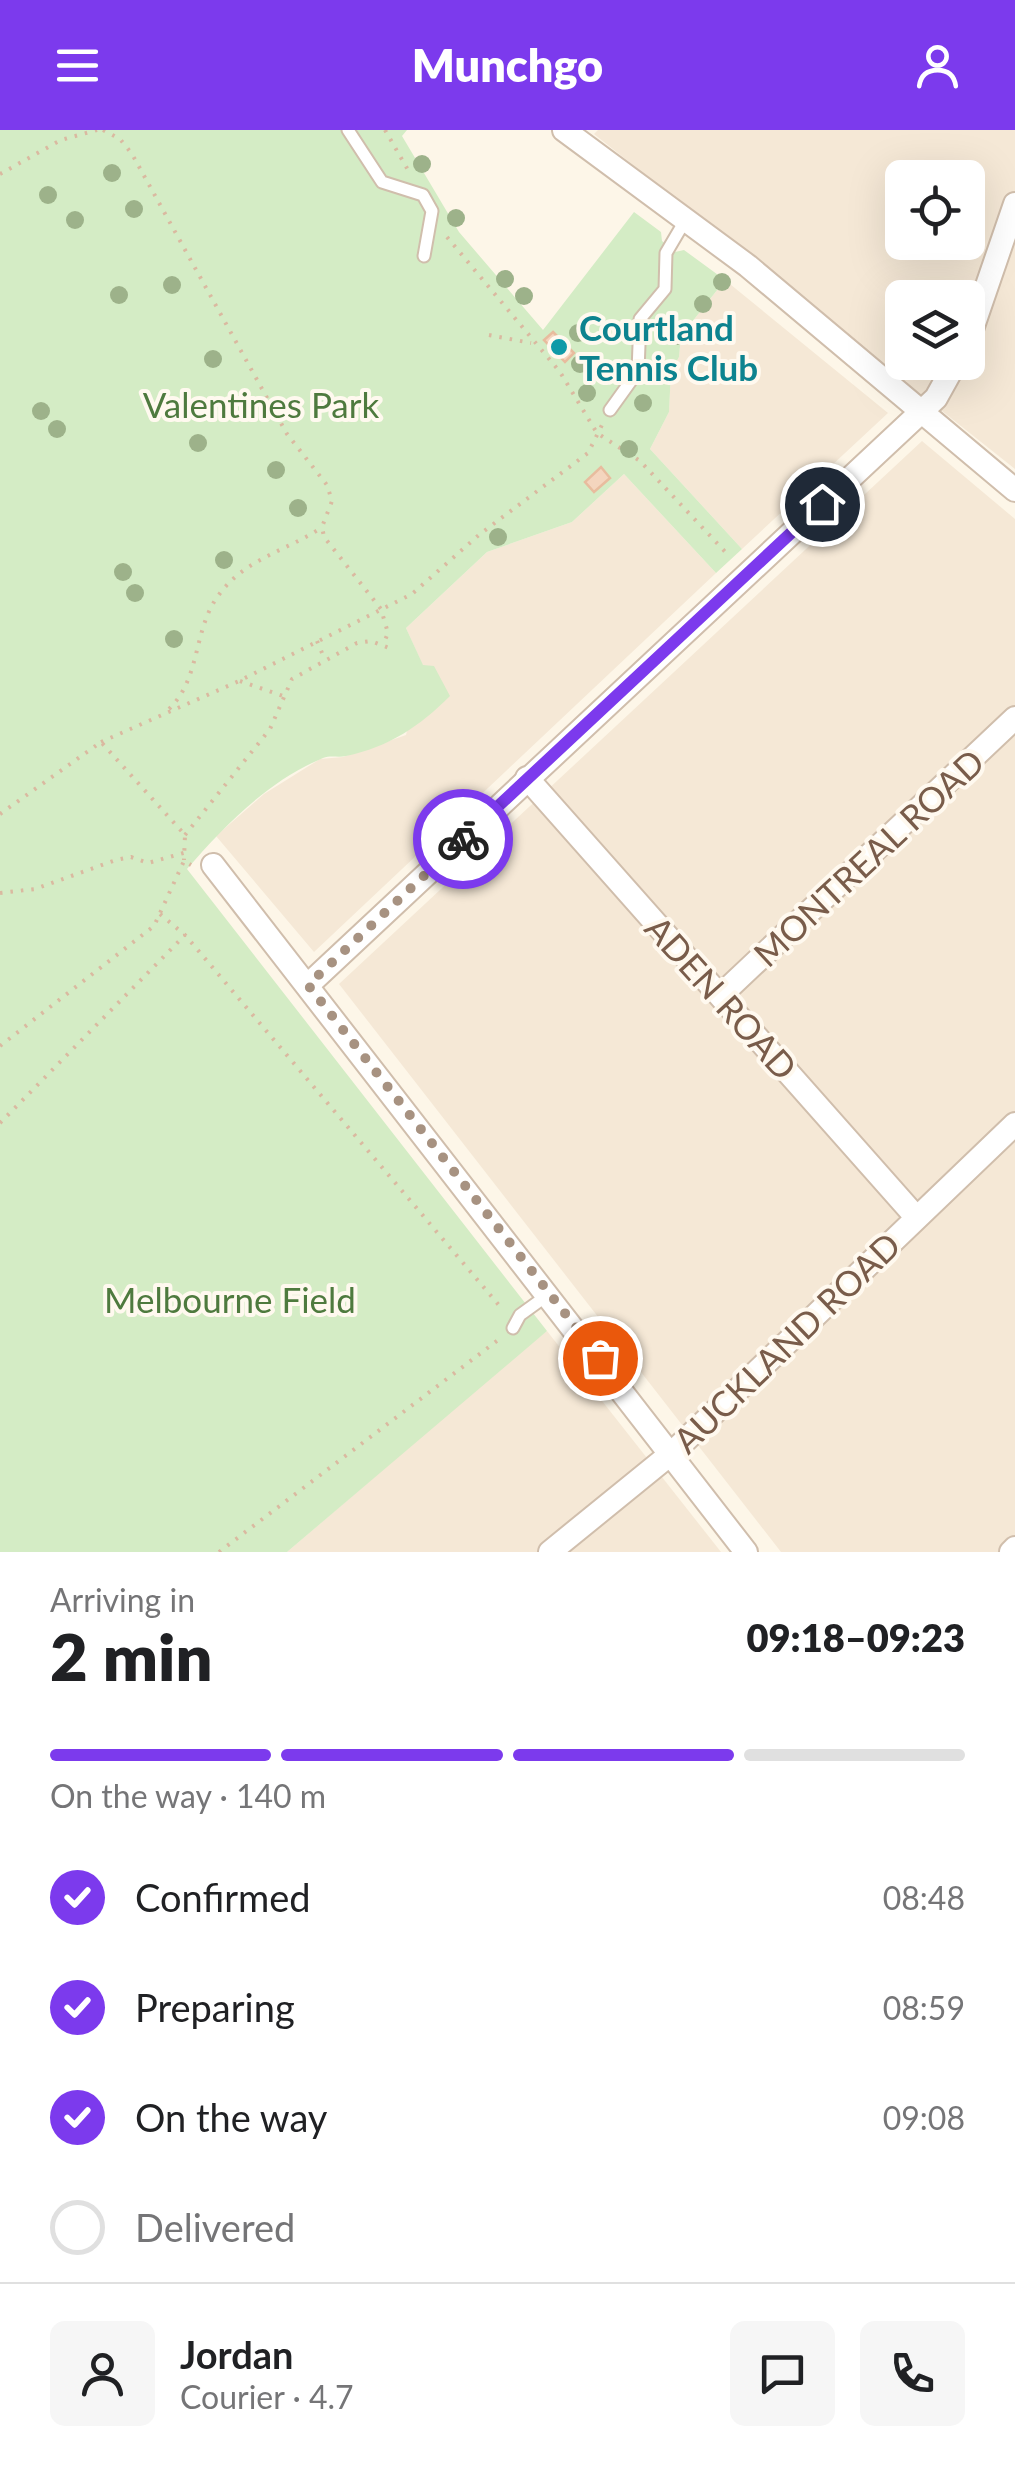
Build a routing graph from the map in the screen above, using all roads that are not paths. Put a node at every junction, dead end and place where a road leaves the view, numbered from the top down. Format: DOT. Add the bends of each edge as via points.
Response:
graph roads {
  1 [pos="348,130"];
  2 [pos="572,132"];
  3 [pos="1015,204"];
  4 [pos="686,219"];
  5 [pos="424,256"];
  6 [pos="985,291"];
  7 [pos="946,380"];
  8 [pos="610,410"];
  9 [pos="922,410"];
  10 [pos="1015,490"];
  11 [pos="1015,718"];
  12 [pos="528,778"];
  13 [pos="213,865"];
  14 [pos="308,985"];
  15 [pos="721,995"];
  16 [pos="1015,1124"];
  17 [pos="916,1217"];
  18 [pos="549,1294"];
  19 [pos="513,1328"];
  20 [pos="673,1452"];
  21 [pos="550,1552"];
  22 [pos="746,1552"];
  1 -- 5 [label="lane" via="382,182 423,196 432,210"];
  2 -- 4 [label="street"];
  3 -- 6 [label="street"];
  4 -- 8 [label="lane" via="666,254 665,289 640,319 638,371"];
  4 -- 9 [label="street"];
  7 -- 9 [label="street"];
  9 -- 10 [label="street"];
  9 -- 12 [label="street"];
  11 -- 15 [label="street, MONTREAL ROAD"];
  12 -- 14 [label="street"];
  12 -- 15 [label="street, ADEN ROAD"];
  13 -- 14 [label="street"];
  14 -- 18 [label="street"];
  15 -- 17 [label="street, ADEN ROAD"];
  16 -- 17 [label="street, AUCKLAND ROAD"];
  17 -- 20 [label="street, AUCKLAND ROAD"];
  18 -- 19 [label="lane"];
  18 -- 20 [label="street"];
  20 -- 21 [label="street, AUCKLAND ROAD"];
  20 -- 22 [label="street"];
}
